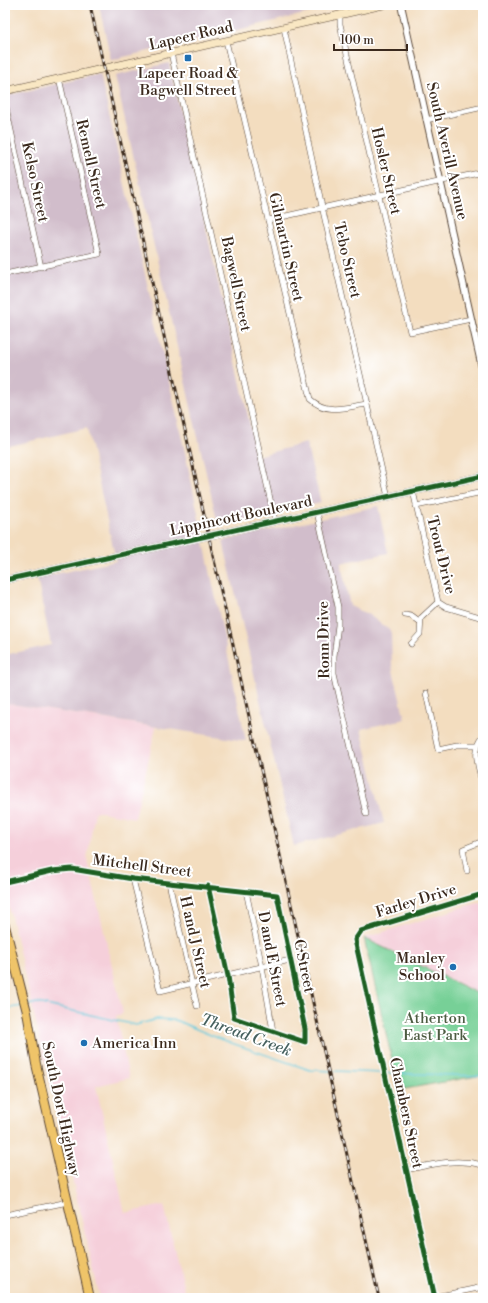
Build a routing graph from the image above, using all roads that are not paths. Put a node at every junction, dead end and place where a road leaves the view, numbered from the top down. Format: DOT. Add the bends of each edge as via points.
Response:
graph roads {
  1 [pos="383,5"];
  2 [pos="401,5"];
  3 [pos="340,15"];
  4 [pos="284,28"];
  5 [pos="226,41"];
  6 [pos="171,53"];
  7 [pos="59,78"];
  8 [pos="5,91"];
  9 [pos="5,103"];
  10 [pos="483,107"];
  11 [pos="426,120"];
  12 [pos="483,172"];
  13 [pos="440,182"];
  14 [pos="379,196"];
  15 [pos="323,208"];
  16 [pos="268,220"];
  17 [pos="41,267"];
  18 [pos="5,274"];
  19 [pos="471,319"];
  20 [pos="483,372"];
  21 [pos="367,404"];
  22 [pos="483,476"];
  23 [pos="413,492"];
  24 [pos="483,492"];
  25 [pos="388,497"];
  26 [pos="416,506"];
  27 [pos="317,512"];
  28 [pos="275,521"];
  29 [pos="5,580"];
  30 [pos="438,602"];
  31 [pos="405,616"];
  32 [pos="483,618"];
  33 [pos="420,620"];
  34 [pos="411,644"];
  35 [pos="426,693"];
  36 [pos="483,736"];
  37 [pos="476,745"];
  38 [pos="483,786"];
  39 [pos="366,814"];
  40 [pos="483,841"];
  41 [pos="468,871"];
  42 [pos="132,879"];
  43 [pos="5,882"];
  44 [pos="169,883"];
  45 [pos="208,886"];
  46 [pos="246,891"];
  47 [pos="483,894"];
  48 [pos="277,895"];
  49 [pos="5,926"];
  50 [pos="357,934"];
  51 [pos="290,960"];
  52 [pos="262,967"];
  53 [pos="228,976"];
  54 [pos="193,983"];
  55 [pos="197,1006"];
  56 [pos="273,1032"];
  57 [pos="483,1165"];
  58 [pos="406,1170"];
  59 [pos="68,1202"];
  60 [pos="5,1215"];
  61 [pos="483,1287"];
  62 [pos="90,1298"];
  63 [pos="435,1298"];
  1 -- 3 [label="main road, Lapeer Road"];
  2 -- 11 [label="street, South Averill Avenue"];
  3 -- 4 [label="main road, Lapeer Road"];
  3 -- 14 [label="street, Hosler Street"];
  4 -- 5 [label="main road, Lapeer Road"];
  4 -- 15 [label="street, Tebo Street"];
  5 -- 6 [label="main road, Lapeer Road"];
  5 -- 16 [label="street, Gilmartin Street"];
  6 -- 7 [label="main road, Lapeer Road"];
  6 -- 28 [label="street, Bagwell Street"];
  7 -- 8 [label="main road, Lapeer Road"];
  7 -- 17 [label="street, Remell Street" via="99,254"];
  9 -- 17 [label="street, Kelso Street"];
  10 -- 11 [label="street"];
  11 -- 13 [label="street, South Averill Avenue"];
  12 -- 13 [label="street"];
  13 -- 14 [label="street"];
  13 -- 19 [label="street, South Averill Avenue"];
  14 -- 15 [label="street"];
  14 -- 19 [label="street, Hosler Street" via="410,332"];
  15 -- 16 [label="street"];
  15 -- 21 [label="street, Tebo Street"];
  16 -- 21 [label="street, Gilmartin Street" via="310,399 328,409 338,410"];
  17 -- 18 [label="street"];
  19 -- 20 [label="street, South Averill Avenue"];
  21 -- 25 [label="street, Tebo Street"];
  22 -- 23 [label="street, Lippincott Boulevard"];
  23 -- 25 [label="street, Lippincott Boulevard"];
  23 -- 26 [label="street, Trout Drive"];
  24 -- 26 [label="street"];
  25 -- 27 [label="street, Lippincott Boulevard"];
  26 -- 30 [label="street, Trout Drive"];
  27 -- 28 [label="street, Lippincott Boulevard"];
  27 -- 39 [label="street, Ronn Drive" via="338,607 334,673"];
  28 -- 29 [label="street, Lippincott Boulevard"];
  30 -- 32 [label="street, Trout Drive" via="446,607"];
  30 -- 33 [label="street"];
  31 -- 33 [label="street"];
  33 -- 34 [label="street" via="420,634"];
  35 -- 37 [label="street" via="438,749"];
  36 -- 37 [label="street"];
  37 -- 38 [label="street"];
  40 -- 41 [label="street" via="463,849"];
  42 -- 43 [label="street, Mitchell Street" via="72,869"];
  42 -- 44 [label="street, Mitchell Street"];
  42 -- 54 [label="street" via="160,990"];
  44 -- 45 [label="street, Mitchell Street"];
  44 -- 54 [label="street, H and J Street"];
  45 -- 46 [label="street, Mitchell Street"];
  45 -- 53 [label="street"];
  46 -- 48 [label="street, Mitchell Street"];
  46 -- 52 [label="street, D and E Street"];
  47 -- 50 [label="street, Farley Drive" via="361,930"];
  48 -- 51 [label="street, C Street"];
  49 -- 59 [label="main road, South Dort Highway" via="27,1012 36,1064"];
  50 -- 58 [label="street, Chambers Street" via="355,940"];
  51 -- 52 [label="street"];
  51 -- 56 [label="street, C Street" via="305,1029 305,1042"];
  52 -- 53 [label="street"];
  52 -- 56 [label="street, D and E Street"];
  53 -- 54 [label="street"];
  53 -- 56 [label="street" via="234,1018"];
  54 -- 55 [label="street, H and J Street"];
  57 -- 58 [label="street" via="466,1161 446,1161"];
  58 -- 63 [label="street, Chambers Street"];
  59 -- 60 [label="street"];
  59 -- 62 [label="main road, South Dort Highway"];
  61 -- 63 [label="street"];
}
